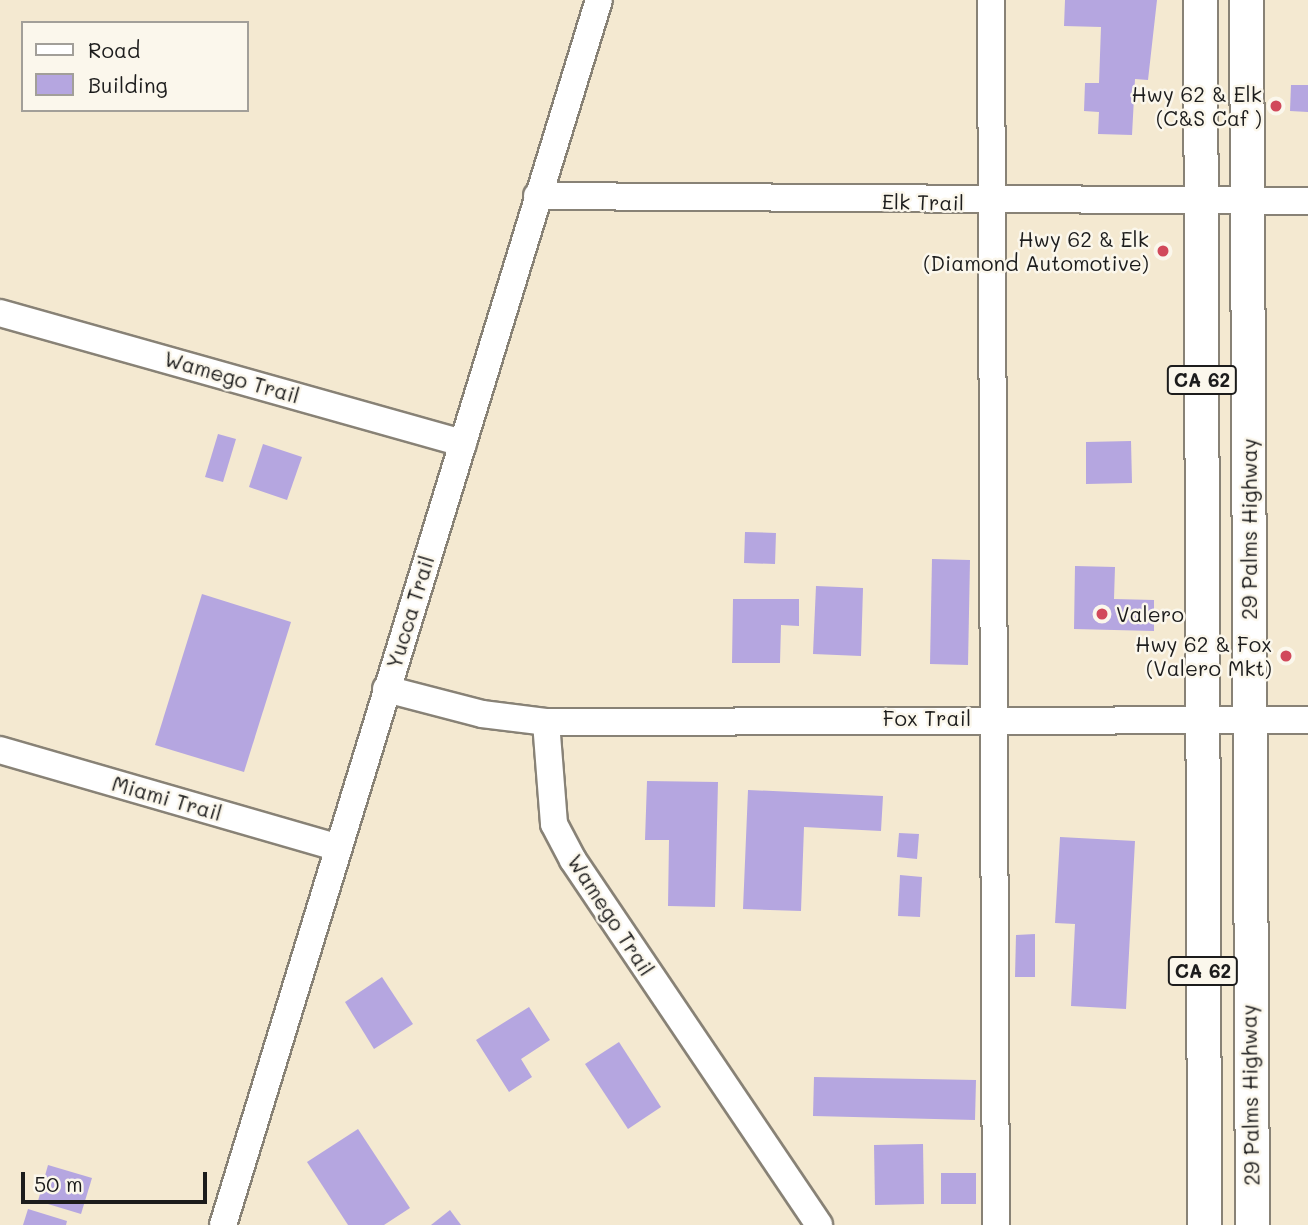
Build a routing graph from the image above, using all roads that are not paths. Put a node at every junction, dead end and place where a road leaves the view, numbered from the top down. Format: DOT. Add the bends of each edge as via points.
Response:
graph roads {
  1 [pos="599,0"];
  2 [pos="991,0"];
  3 [pos="1200,0"];
  4 [pos="1246,0"];
  5 [pos="537,196"];
  6 [pos="1247,201"];
  7 [pos="1308,201"];
  8 [pos="1202,202"];
  9 [pos="993,204"];
  10 [pos="0,313"];
  11 [pos="463,443"];
  12 [pos="386,690"];
  13 [pos="1203,716"];
  14 [pos="995,718"];
  15 [pos="1251,719"];
  16 [pos="1308,720"];
  17 [pos="546,722"];
  18 [pos="0,750"];
  19 [pos="335,847"];
  20 [pos="230,1222"];
  21 [pos="819,1225"];
  22 [pos="996,1225"];
  23 [pos="1204,1225"];
  24 [pos="1252,1225"];
  1 -- 5 [label="street, Yucca Trail"];
  2 -- 9 [label="street"];
  3 -- 8 [label="main road, CA 62"];
  4 -- 6 [label="main road, 29 Palms Highway / CA 62"];
  5 -- 9 [label="street, Elk Trail"];
  5 -- 11 [label="street, Yucca Trail"];
  6 -- 7 [label="street, Elk Trail"];
  6 -- 8 [label="street, Elk Trail"];
  6 -- 15 [label="main road, 29 Palms Highway / CA 62"];
  8 -- 9 [label="street, Elk Trail"];
  8 -- 13 [label="main road, CA 62"];
  9 -- 14 [label="street"];
  10 -- 11 [label="street, Wamego Trail"];
  11 -- 12 [label="street, Yucca Trail"];
  12 -- 17 [label="street" via="482,714"];
  12 -- 19 [label="street, Yucca Trail"];
  13 -- 14 [label="street, Fox Trail"];
  13 -- 15 [label="street, Fox Trail"];
  13 -- 23 [label="main road, CA 62"];
  14 -- 17 [label="street, Fox Trail"];
  14 -- 22 [label="street"];
  15 -- 16 [label="street, Fox Trail"];
  15 -- 24 [label="main road, 29 Palms Highway / CA 62"];
  17 -- 21 [label="street, Wamego Trail" via="554,824 573,860"];
  18 -- 19 [label="street, Miami Trail"];
  19 -- 20 [label="street, Yucca Trail"];
}
